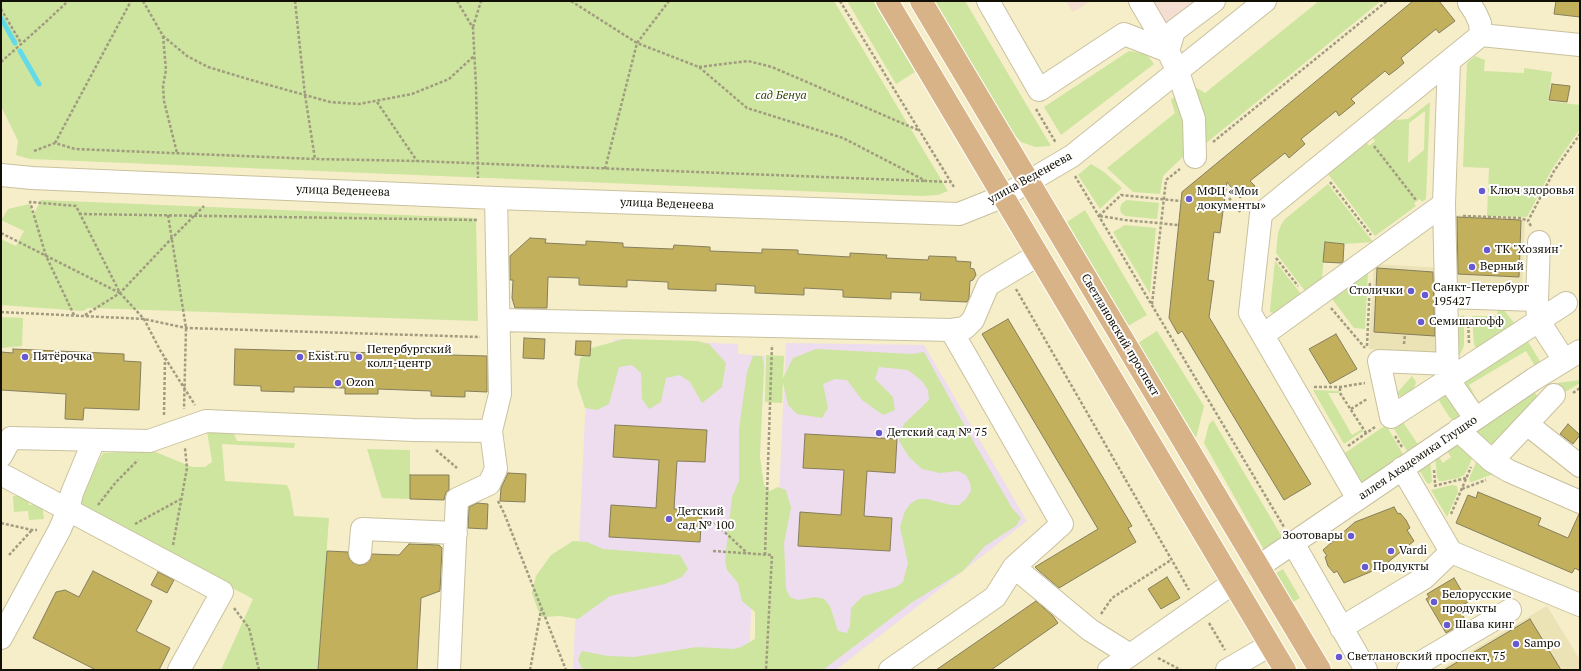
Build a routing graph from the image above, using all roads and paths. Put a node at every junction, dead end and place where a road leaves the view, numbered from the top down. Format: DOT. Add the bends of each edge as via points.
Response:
graph roads {
  1 [pos="68,1"];
  2 [pos="131,1"];
  3 [pos="143,1"];
  4 [pos="295,1"];
  5 [pos="457,1"];
  6 [pos="481,1"];
  7 [pos="571,1"];
  8 [pos="669,1"];
  9 [pos="840,1"];
  10 [pos="887,1"];
  11 [pos="921,1"];
  12 [pos="988,1"];
  13 [pos="1140,1"];
  14 [pos="1214,1"];
  15 [pos="1265,1"];
  16 [pos="1387,1"];
  17 [pos="1469,3"];
  18 [pos="1,9"];
  19 [pos="473,28"];
  20 [pos="1481,35"];
  21 [pos="163,36"];
  22 [pos="21,43"];
  23 [pos="637,43"];
  24 [pos="1580,45"];
  25 [pos="1168,51"];
  26 [pos="474,56"];
  27 [pos="1449,61"];
  28 [pos="1,62"];
  29 [pos="699,67"];
  30 [pos="1178,72"];
  31 [pos="305,95"];
  32 [pos="377,102"];
  33 [pos="918,130"];
  34 [pos="1363,131"];
  35 [pos="1580,134"];
  36 [pos="55,143"];
  37 [pos="34,151"];
  38 [pos="177,153"];
  39 [pos="1195,157"];
  40 [pos="315,159"];
  41 [pos="417,161"];
  42 [pos="478,163"];
  43 [pos="1319,167"];
  44 [pos="604,169"];
  45 [pos="1,175"];
  46 [pos="1075,175"];
  47 [pos="926,181"];
  48 [pos="1029,181"];
  49 [pos="951,182"];
  50 [pos="224,186"];
  51 [pos="954,187"];
  52 [pos="1004,196"];
  53 [pos="487,197"];
  54 [pos="1164,199"];
  55 [pos="1181,201"];
  56 [pos="1439,212"];
  57 [pos="79,214"];
  58 [pos="168,215"];
  59 [pos="194,215"];
  60 [pos="1099,216"];
  61 [pos="496,220"];
  62 [pos="1528,221"];
  63 [pos="1161,224"];
  64 [pos="1178,225"];
  65 [pos="1,233"];
  66 [pos="1258,235"];
  67 [pos="172,238"];
  68 [pos="1539,242"];
  69 [pos="1377,253"];
  70 [pos="46,256"];
  71 [pos="1038,256"];
  72 [pos="1006,274"];
  73 [pos="120,293"];
  74 [pos="1457,297"];
  75 [pos="1314,298"];
  76 [pos="1566,303"];
  77 [pos="1152,304"];
  78 [pos="1537,310"];
  79 [pos="1,312"];
  80 [pos="74,315"];
  81 [pos="84,316"];
  82 [pos="144,318"];
  83 [pos="773,326"];
  84 [pos="186,328"];
  85 [pos="498,329"];
  86 [pos="951,330"];
  87 [pos="1263,335"];
  88 [pos="1572,356"];
  89 [pos="164,357"];
  90 [pos="1470,365"];
  91 [pos="1448,372"];
  92 [pos="1383,379"];
  93 [pos="1292,386"];
  94 [pos="1340,388"];
  95 [pos="184,389"];
  96 [pos="1554,395"];
  97 [pos="1391,417"];
  98 [pos="206,421"];
  99 [pos="1467,424"];
  100 [pos="1527,424"];
  101 [pos="490,431"];
  102 [pos="173,432"];
  103 [pos="1366,433"];
  104 [pos="94,440"];
  105 [pos="1486,455"];
  106 [pos="1,456"];
  107 [pos="142,456"];
  108 [pos="1332,456"];
  109 [pos="1580,466"];
  110 [pos="1402,468"];
  111 [pos="1,474"];
  112 [pos="1466,478"];
  113 [pos="489,484"];
  114 [pos="1427,488"];
  115 [pos="182,498"];
  116 [pos="1358,499"];
  117 [pos="1580,502"];
  118 [pos="64,520"];
  119 [pos="87,520"];
  120 [pos="714,522"];
  121 [pos="1,523"];
  122 [pos="32,530"];
  123 [pos="456,533"];
  124 [pos="116,535"];
  125 [pos="1293,543"];
  126 [pos="1446,544"];
  127 [pos="713,551"];
  128 [pos="360,553"];
  129 [pos="748,554"];
  130 [pos="9,555"];
  131 [pos="765,555"];
  132 [pos="1171,560"];
  133 [pos="170,564"];
  134 [pos="1014,567"];
  135 [pos="1258,567"];
  136 [pos="1233,583"];
  137 [pos="222,592"];
  138 [pos="1580,605"];
  139 [pos="1199,607"];
  140 [pos="541,610"];
  141 [pos="1510,610"];
  142 [pos="1342,628"];
  143 [pos="1090,630"];
  144 [pos="1,638"];
  145 [pos="1270,645"];
  146 [pos="1130,655"];
  147 [pos="1231,668"];
  148 [pos="179,670"];
  149 [pos="259,670"];
  150 [pos="449,670"];
  151 [pos="530,670"];
  152 [pos="566,670"];
  153 [pos="766,670"];
  154 [pos="890,670"];
  155 [pos="1109,670"];
  156 [pos="1285,670"];
  157 [pos="1320,670"];
  158 [pos="1366,670"];
  159 [pos="1408,670"];
  1 -- 22 [label="path"];
  2 -- 36 [label="path"];
  3 -- 21 [label="path"];
  4 -- 31 [label="path"];
  5 -- 19 [label="path"];
  6 -- 19 [label="path"];
  7 -- 23 [label="path"];
  8 -- 23 [label="path"];
  9 -- 33 [label="path"];
  10 -- 52 [label="main road"];
  11 -- 48 [label="main road, Светлановский проспект"];
  12 -- 25 [label="street" via="1039,90 1124,34"];
  13 -- 25 [label="street"];
  14 -- 25 [label="street" via="1174,31"];
  15 -- 30 [label="street, улица Веденеева"];
  16 -- 39 [label="path"];
  17 -- 20 [label="street" via="1478,17"];
  18 -- 22 [label="path"];
  19 -- 26 [label="path"];
  20 -- 24 [label="street"];
  20 -- 27 [label="street"];
  21 -- 31 [label="path" via="187,56 208,67"];
  21 -- 38 [label="path" via="166,70 164,101"];
  22 -- 28 [label="path"];
  23 -- 29 [label="path"];
  23 -- 44 [label="path"];
  25 -- 30 [label="street"];
  26 -- 32 [label="path" via="449,79 412,94"];
  26 -- 42 [label="path"];
  27 -- 34 [label="street"];
  27 -- 56 [label="street"];
  29 -- 33 [label="path" via="748,61 772,67"];
  29 -- 47 [label="path" via="747,108 843,138"];
  30 -- 39 [label="street" via="1194,119"];
  30 -- 48 [label="street, улица Веденеева" via="1072,156"];
  31 -- 32 [label="path" via="330,102"];
  31 -- 40 [label="path"];
  32 -- 41 [label="path"];
  33 -- 49 [label="path"];
  34 -- 43 [label="street"];
  34 -- 56 [label="path"];
  35 -- 62 [label="path" via="1554,171"];
  36 -- 37 [label="path"];
  36 -- 38 [label="path" via="75,149"];
  38 -- 40 [label="path"];
  39 -- 54 [label="path" via="1166,180"];
  40 -- 41 [label="path"];
  41 -- 42 [label="path"];
  42 -- 44 [label="path"];
  42 -- 53 [label="path"];
  43 -- 66 [label="street" via="1260,214"];
  43 -- 69 [label="path"];
  44 -- 47 [label="path"];
  45 -- 50 [label="street, улица Веденеева"];
  46 -- 60 [label="path"];
  47 -- 49 [label="path"];
  48 -- 52 [label="street, улица Веденеева"];
  48 -- 135 [label="main road, Светлановский проспект"];
  49 -- 51 [label="path"];
  50 -- 53 [label="street, улица Веденеева"];
  50 -- 59 [label="path"];
  52 -- 53 [label="street, улица Веденеева" via="959,214"];
  52 -- 71 [label="main road"];
  53 -- 61 [label="street"];
  54 -- 55 [label="path"];
  54 -- 60 [label="path" via="1121,195"];
  54 -- 63 [label="path"];
  56 -- 62 [label="path" via="1521,218"];
  56 -- 69 [label="street"];
  56 -- 74 [label="street"];
  57 -- 58 [label="path"];
  57 -- 70 [label="path" via="76,206 30,202"];
  57 -- 73 [label="path"];
  58 -- 59 [label="path"];
  58 -- 67 [label="path"];
  59 -- 61 [label="path"];
  59 -- 67 [label="path"];
  60 -- 63 [label="path"];
  60 -- 77 [label="path"];
  61 -- 85 [label="street"];
  62 -- 68 [label="path"];
  63 -- 64 [label="path"];
  63 -- 77 [label="path"];
  65 -- 70 [label="path"];
  66 -- 75 [label="path"];
  66 -- 87 [label="street" via="1250,313"];
  67 -- 73 [label="path"];
  67 -- 84 [label="path"];
  68 -- 78 [label="street"];
  69 -- 75 [label="street"];
  69 -- 75 [label="path" via="1367,350"];
  70 -- 73 [label="path"];
  70 -- 80 [label="path"];
  71 -- 72 [label="street"];
  71 -- 136 [label="main road"];
  72 -- 86 [label="street" via="988,285 973,320 965,328"];
  72 -- 132 [label="path"];
  73 -- 81 [label="path"];
  73 -- 82 [label="path"];
  74 -- 78 [label="street"];
  74 -- 90 [label="path"];
  74 -- 91 [label="street"];
  75 -- 87 [label="street"];
  76 -- 78 [label="street"];
  77 -- 125 [label="path"];
  78 -- 88 [label="street"];
  78 -- 90 [label="street"];
  79 -- 80 [label="path"];
  80 -- 81 [label="path"];
  81 -- 82 [label="path"];
  82 -- 84 [label="path"];
  82 -- 89 [label="path"];
  83 -- 85 [label="street"];
  83 -- 86 [label="street"];
  83 -- 131 [label="path"];
  84 -- 85 [label="path"];
  84 -- 95 [label="path"];
  85 -- 101 [label="street" via="500,394"];
  86 -- 134 [label="street" via="1062,524"];
  87 -- 93 [label="street"];
  88 -- 99 [label="street, аллея Академика Глушко"];
  89 -- 95 [label="path"];
  89 -- 102 [label="path"];
  90 -- 91 [label="street"];
  91 -- 92 [label="street" via="1379,361"];
  91 -- 97 [label="street"];
  91 -- 99 [label="street"];
  92 -- 94 [label="path"];
  92 -- 97 [label="street"];
  93 -- 94 [label="path"];
  93 -- 108 [label="street"];
  94 -- 103 [label="path" via="1340,393"];
  95 -- 98 [label="path"];
  95 -- 102 [label="path"];
  96 -- 100 [label="street"];
  97 -- 103 [label="path"];
  98 -- 101 [label="street"];
  98 -- 102 [label="street"];
  99 -- 105 [label="street"];
  99 -- 110 [label="street, аллея Академика Глушко"];
  100 -- 105 [label="street"];
  100 -- 109 [label="street"];
  101 -- 113 [label="street" via="496,469"];
  102 -- 104 [label="street" via="149,441"];
  102 -- 115 [label="path" via="187,468"];
  103 -- 108 [label="path"];
  104 -- 106 [label="street" via="11,438"];
  104 -- 118 [label="street"];
  105 -- 112 [label="path"];
  105 -- 117 [label="street" via="1509,471"];
  107 -- 119 [label="path" via="116,482"];
  108 -- 116 [label="street"];
  110 -- 116 [label="street, аллея Академика Глушко"];
  110 -- 126 [label="street"];
  111 -- 118 [label="street"];
  112 -- 114 [label="path"];
  112 -- 126 [label="path"];
  113 -- 123 [label="street" via="457,498"];
  113 -- 140 [label="path" via="504,513"];
  115 -- 124 [label="path"];
  115 -- 133 [label="path"];
  116 -- 125 [label="street, аллея Академика Глушко"];
  118 -- 119 [label="street"];
  118 -- 122 [label="path"];
  118 -- 144 [label="street"];
  119 -- 124 [label="street"];
  120 -- 129 [label="path"];
  121 -- 122 [label="path"];
  122 -- 130 [label="path"];
  123 -- 128 [label="street" via="362,529"];
  123 -- 150 [label="street"];
  124 -- 133 [label="street"];
  125 -- 135 [label="street, аллея Академика Глушко"];
  125 -- 142 [label="street"];
  126 -- 138 [label="street"];
  126 -- 142 [label="street" via="1424,578"];
  127 -- 129 [label="path"];
  129 -- 131 [label="path"];
  131 -- 153 [label="path" via="772,555"];
  132 -- 139 [label="path"];
  132 -- 143 [label="path" via="1112,598"];
  133 -- 137 [label="street"];
  134 -- 143 [label="street"];
  134 -- 154 [label="street" via="995,597"];
  135 -- 157 [label="main road, Светлановский проспект"];
  136 -- 139 [label="street"];
  136 -- 145 [label="main road"];
  137 -- 148 [label="street"];
  137 -- 149 [label="path" via="249,628"];
  139 -- 146 [label="street"];
  139 -- 147 [label="path"];
  140 -- 151 [label="path"];
  140 -- 152 [label="path"];
  141 -- 159 [label="street"];
  142 -- 158 [label="street"];
  143 -- 146 [label="street"];
  145 -- 147 [label="street"];
  145 -- 156 [label="main road"];
  146 -- 155 [label="street"];
}
